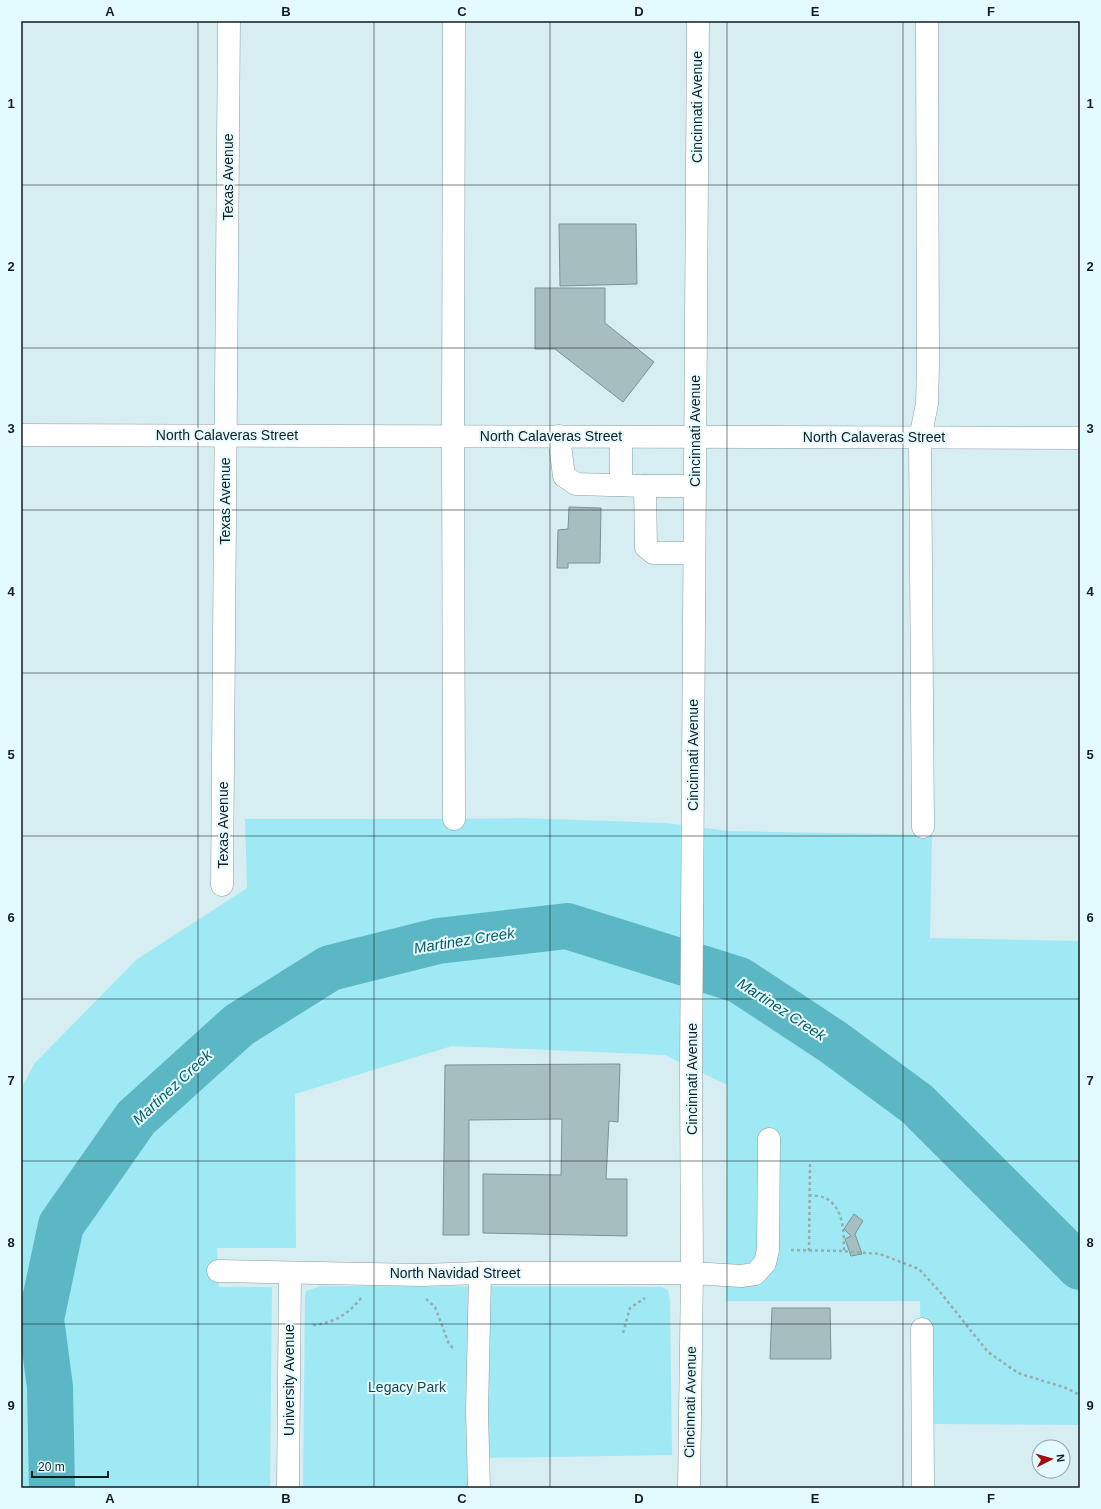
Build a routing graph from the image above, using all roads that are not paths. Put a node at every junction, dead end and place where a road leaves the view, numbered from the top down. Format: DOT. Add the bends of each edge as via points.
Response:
graph roads {
  1 [pos="229,21"];
  2 [pos="454,21"];
  3 [pos="698,21"];
  4 [pos="927,21"];
  5 [pos="21,435"];
  6 [pos="226,435"];
  7 [pos="453,436"];
  8 [pos="559,436"];
  9 [pos="621,437"];
  10 [pos="695,437"];
  11 [pos="920,438"];
  12 [pos="1080,438"];
  13 [pos="621,485"];
  14 [pos="645,486"];
  15 [pos="694,486"];
  16 [pos="694,554"];
  17 [pos="454,819"];
  18 [pos="923,826"];
  19 [pos="222,885"];
  20 [pos="769,1139"];
  21 [pos="218,1271"];
  22 [pos="290,1273"];
  23 [pos="480,1273"];
  24 [pos="692,1273"];
  25 [pos="922,1329"];
  26 [pos="288,1488"];
  27 [pos="479,1488"];
  28 [pos="689,1488"];
  29 [pos="923,1488"];
  1 -- 6 [label="street, Texas Avenue"];
  2 -- 7 [label="street"];
  3 -- 10 [label="street, Cincinnati Avenue"];
  4 -- 11 [label="street" via="928,366 927,404"];
  5 -- 6 [label="street, North Calaveras Street"];
  6 -- 7 [label="street, North Calaveras Street"];
  6 -- 19 [label="street, Texas Avenue"];
  7 -- 8 [label="street, North Calaveras Street"];
  7 -- 17 [label="street"];
  8 -- 9 [label="street, North Calaveras Street"];
  8 -- 13 [label="street" via="564,476 576,484"];
  9 -- 10 [label="street, North Calaveras Street"];
  9 -- 13 [label="street"];
  10 -- 11 [label="street, North Calaveras Street"];
  10 -- 15 [label="street, Cincinnati Avenue"];
  11 -- 12 [label="street, North Calaveras Street"];
  11 -- 18 [label="street"];
  13 -- 14 [label="street"];
  14 -- 15 [label="street"];
  14 -- 16 [label="street" via="646,547 653,553"];
  15 -- 16 [label="street, Cincinnati Avenue"];
  16 -- 24 [label="street, Cincinnati Avenue"];
  20 -- 24 [label="street, North Navidad Street" via="768,1250 765,1263 756,1274 741,1276"];
  21 -- 22 [label="street, North Navidad Street"];
  22 -- 23 [label="street, North Navidad Street"];
  22 -- 26 [label="street, University Avenue"];
  23 -- 24 [label="street, North Navidad Street"];
  23 -- 27 [label="street" via="477,1412"];
  24 -- 28 [label="street, Cincinnati Avenue"];
  25 -- 29 [label="street"];
}
